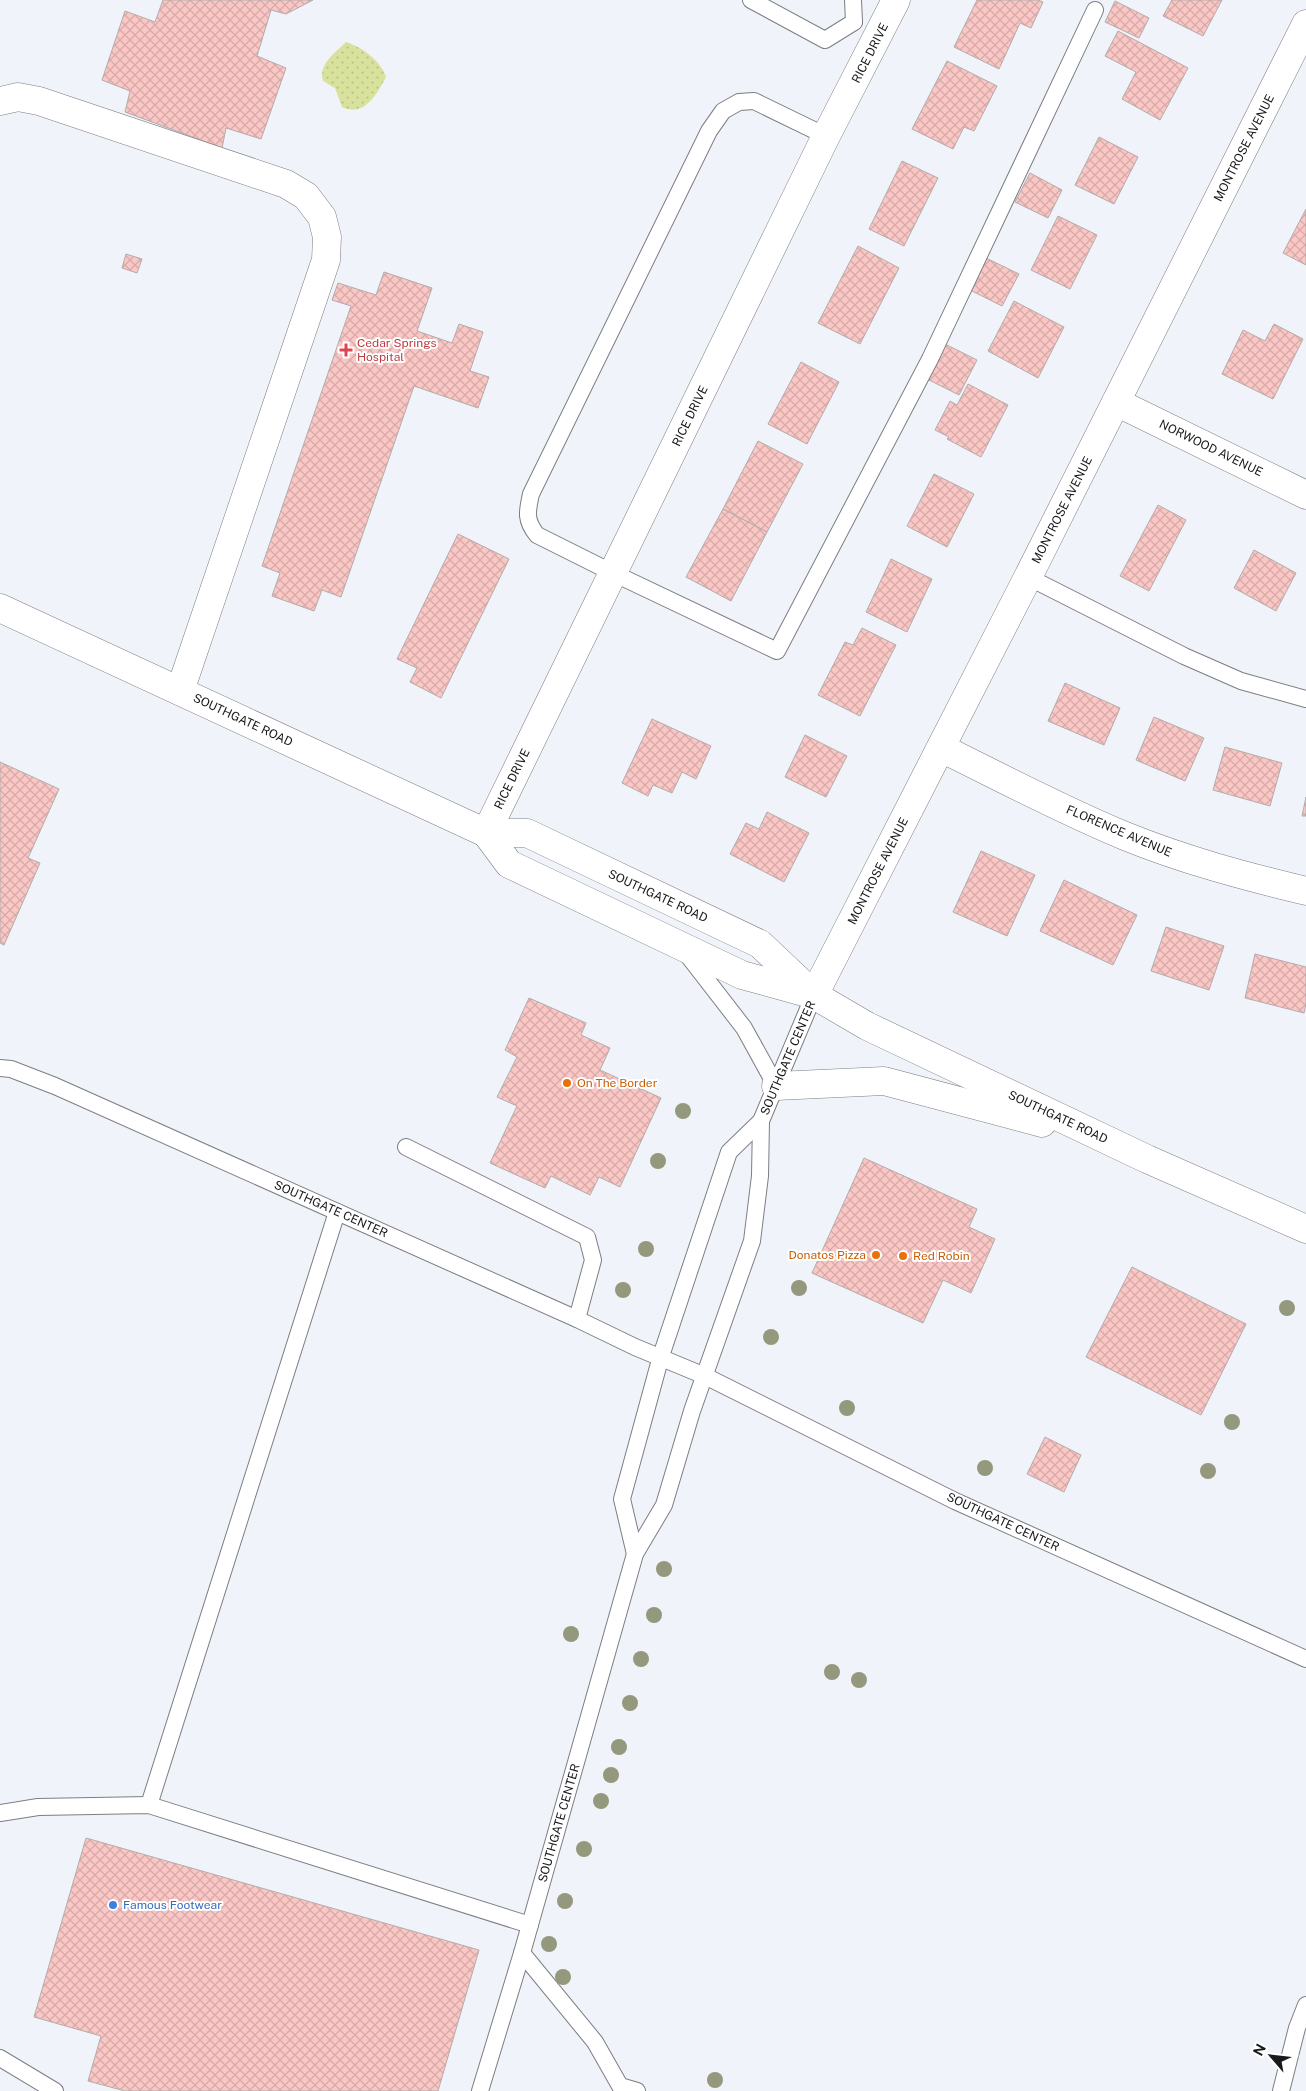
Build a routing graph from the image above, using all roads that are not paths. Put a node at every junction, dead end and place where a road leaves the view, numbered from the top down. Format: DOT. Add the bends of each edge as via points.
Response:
graph roads {
  1 [pos="750,0"];
  2 [pos="853,0"];
  3 [pos="896,0"];
  4 [pos="1094,10"];
  5 [pos="854,22"];
  6 [pos="1306,24"];
  7 [pos="879,35"];
  8 [pos="0,101"];
  9 [pos="826,136"];
  10 [pos="1116,402"];
  11 [pos="1306,495"];
  12 [pos="613,573"];
  13 [pos="1028,577"];
  14 [pos="0,608"];
  15 [pos="180,691"];
  16 [pos="1306,699"];
  17 [pos="941,748"];
  18 [pos="486,832"];
  19 [pos="1306,891"];
  20 [pos="680,946"];
  21 [pos="814,995"];
  22 [pos="0,1068"];
  23 [pos="776,1086"];
  24 [pos="761,1121"];
  25 [pos="1106,1140"];
  26 [pos="406,1147"];
  27 [pos="337,1212"];
  28 [pos="1306,1229"];
  29 [pos="578,1319"];
  30 [pos="661,1356"];
  31 [pos="705,1376"];
  32 [pos="635,1554"];
  33 [pos="1306,1659"];
  34 [pos="149,1805"];
  35 [pos="0,1813"];
  36 [pos="530,1925"];
  37 [pos="522,1953"];
  38 [pos="1306,2005"];
  39 [pos="0,2058"];
  40 [pos="55,2091"];
  41 [pos="480,2091"];
  42 [pos="637,2091"];
  43 [pos="1281,2091"];
  1 -- 5 [label="lane" via="825,40"];
  2 -- 5 [label="lane"];
  3 -- 7 [label="street, RICE DRIVE"];
  4 -- 12 [label="lane" via="930,359 777,651"];
  5 -- 7 [label="lane"];
  6 -- 10 [label="street, MONTROSE AVENUE"];
  7 -- 9 [label="street, RICE DRIVE"];
  8 -- 15 [label="street" via="18,97 39,101 286,184 306,196 322,217 328,236 326,260"];
  9 -- 12 [label="street, RICE DRIVE"];
  9 -- 12 [label="lane" via="754,100 739,102 723,111 709,131 531,494 527,512 537,535"];
  10 -- 11 [label="street, NORWOOD AVENUE"];
  10 -- 13 [label="street, MONTROSE AVENUE"];
  12 -- 18 [label="street, RICE DRIVE"];
  13 -- 16 [label="lane" via="1184,656 1241,681"];
  13 -- 17 [label="street, MONTROSE AVENUE"];
  14 -- 15 [label="street, SOUTHGATE ROAD"];
  15 -- 18 [label="street, SOUTHGATE ROAD"];
  17 -- 19 [label="street, FLORENCE AVENUE" via="1125,836 1225,871"];
  17 -- 21 [label="street, MONTROSE AVENUE"];
  18 -- 20 [label="street, SOUTHGATE ROAD" via="509,864"];
  18 -- 21 [label="street, SOUTHGATE ROAD" via="527,833 760,944"];
  20 -- 21 [label="street, SOUTHGATE ROAD" via="742,975"];
  20 -- 23 [label="lane" via="744,1028"];
  21 -- 23 [label="lane, SOUTHGATE CENTER"];
  21 -- 25 [label="street, SOUTHGATE ROAD" via="867,1026"];
  22 -- 27 [label="lane, SOUTHGATE CENTER" via="55,1086"];
  23 -- 24 [label="lane, SOUTHGATE CENTER"];
  23 -- 25 [label="street" via="884,1081"];
  24 -- 30 [label="lane, SOUTHGATE CENTER" via="729,1152"];
  24 -- 31 [label="lane, SOUTHGATE CENTER" via="760,1176 752,1241"];
  25 -- 28 [label="street, SOUTHGATE ROAD"];
  26 -- 29 [label="lane" via="587,1237 592,1260"];
  27 -- 29 [label="lane, SOUTHGATE CENTER"];
  27 -- 34 [label="lane"];
  29 -- 30 [label="lane, SOUTHGATE CENTER"];
  30 -- 31 [label="lane, SOUTHGATE CENTER"];
  30 -- 32 [label="lane, SOUTHGATE CENTER" via="622,1499"];
  31 -- 32 [label="lane, SOUTHGATE CENTER" via="664,1505"];
  31 -- 33 [label="lane, SOUTHGATE CENTER" via="955,1501"];
  32 -- 36 [label="lane, SOUTHGATE CENTER"];
  34 -- 35 [label="lane" via="38,1807"];
  34 -- 36 [label="lane"];
  36 -- 37 [label="lane, SOUTHGATE CENTER"];
  37 -- 41 [label="lane, SOUTHGATE CENTER"];
  37 -- 42 [label="lane" via="596,2042 620,2086"];
  38 -- 43 [label="lane"];
  39 -- 40 [label="lane"];
}
